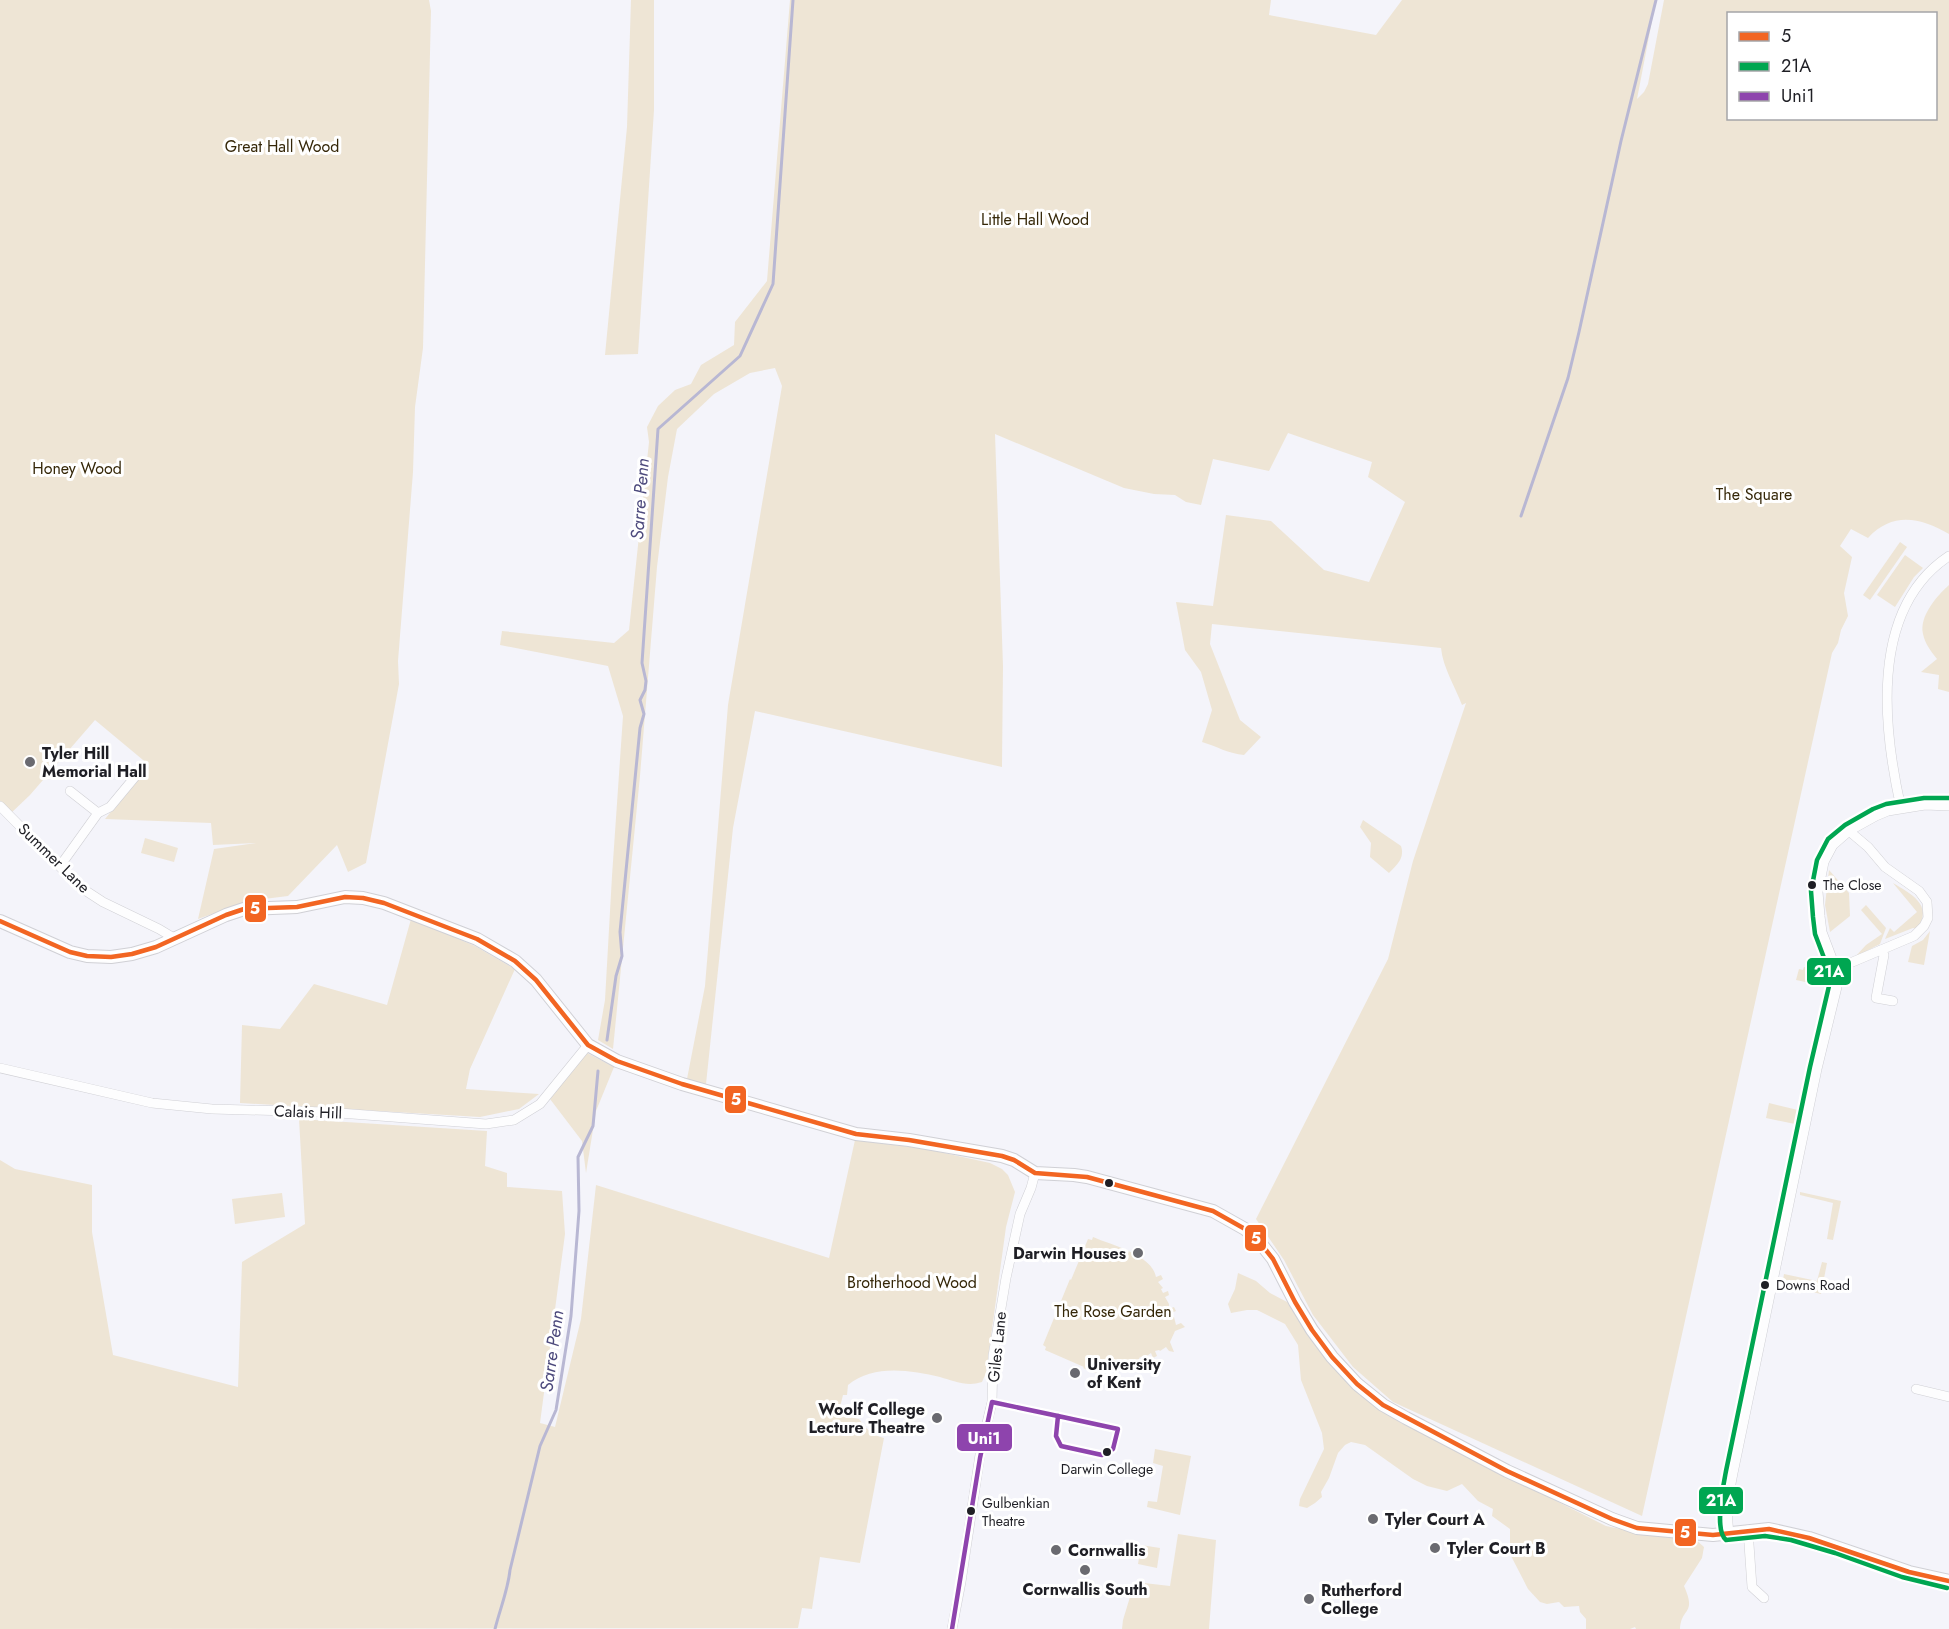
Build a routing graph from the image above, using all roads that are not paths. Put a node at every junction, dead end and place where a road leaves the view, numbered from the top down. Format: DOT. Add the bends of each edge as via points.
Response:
graph roads {
  1 [pos="1949,556"];
  2 [pos="144,766"];
  3 [pos="70,791"];
  4 [pos="0,806"];
  5 [pos="1949,806"];
  6 [pos="1901,808"];
  7 [pos="98,813"];
  8 [pos="1849,831"];
  9 [pos="60,866"];
  10 [pos="0,921"];
  11 [pos="174,938"];
  12 [pos="1881,950"];
  13 [pos="1836,969"];
  14 [pos="1893,1001"];
  15 [pos="588,1045"];
  16 [pos="0,1068"];
  17 [pos="1035,1173"];
  18 [pos="1916,1389"];
  19 [pos="1949,1397"];
  20 [pos="1748,1530"];
  21 [pos="1729,1533"];
  22 [pos="1949,1581"];
  23 [pos="1764,1598"];
  24 [pos="952,1629"];
  1 -- 6 [label="street" via="1911,596 1898,621 1890,654 1889,729"];
  2 -- 7 [label="street" via="110,807"];
  3 -- 7 [label="street"];
  4 -- 9 [label="street, Summer Lane"];
  5 -- 6 [label="street"];
  6 -- 8 [label="street"];
  7 -- 9 [label="street"];
  8 -- 12 [label="street" via="1927,902 1928,918 1920,932"];
  8 -- 13 [label="street" via="1828,852 1818,892 1822,932"];
  9 -- 11 [label="street, Summer Lane" via="80,887 103,902"];
  10 -- 11 [label="street" via="87,956 132,954"];
  11 -- 15 [label="street" via="244,909 297,907 345,897 384,903 477,939 515,961 536,980"];
  12 -- 13 [label="street"];
  12 -- 14 [label="street" via="1884,956 1876,998"];
  13 -- 21 [label="street" via="1836,991 1728,1495"];
  15 -- 16 [label="street, Calais Hill" via="540,1104 514,1120 486,1124 152,1103"];
  15 -- 17 [label="street" via="617,1061 704,1091 856,1134 1002,1156"];
  17 -- 21 [label="street" via="1074,1174 1224,1216 1265,1248 1332,1357 1383,1405 1507,1471 1612,1519 1638,1528"];
  17 -- 24 [label="street, Giles Lane" via="1020,1214 1006,1278 993,1356 992,1402"];
  18 -- 19 [label="street"];
  20 -- 21 [label="street"];
  20 -- 22 [label="street" via="1791,1534"];
  20 -- 23 [label="street" via="1752,1587"];
}
